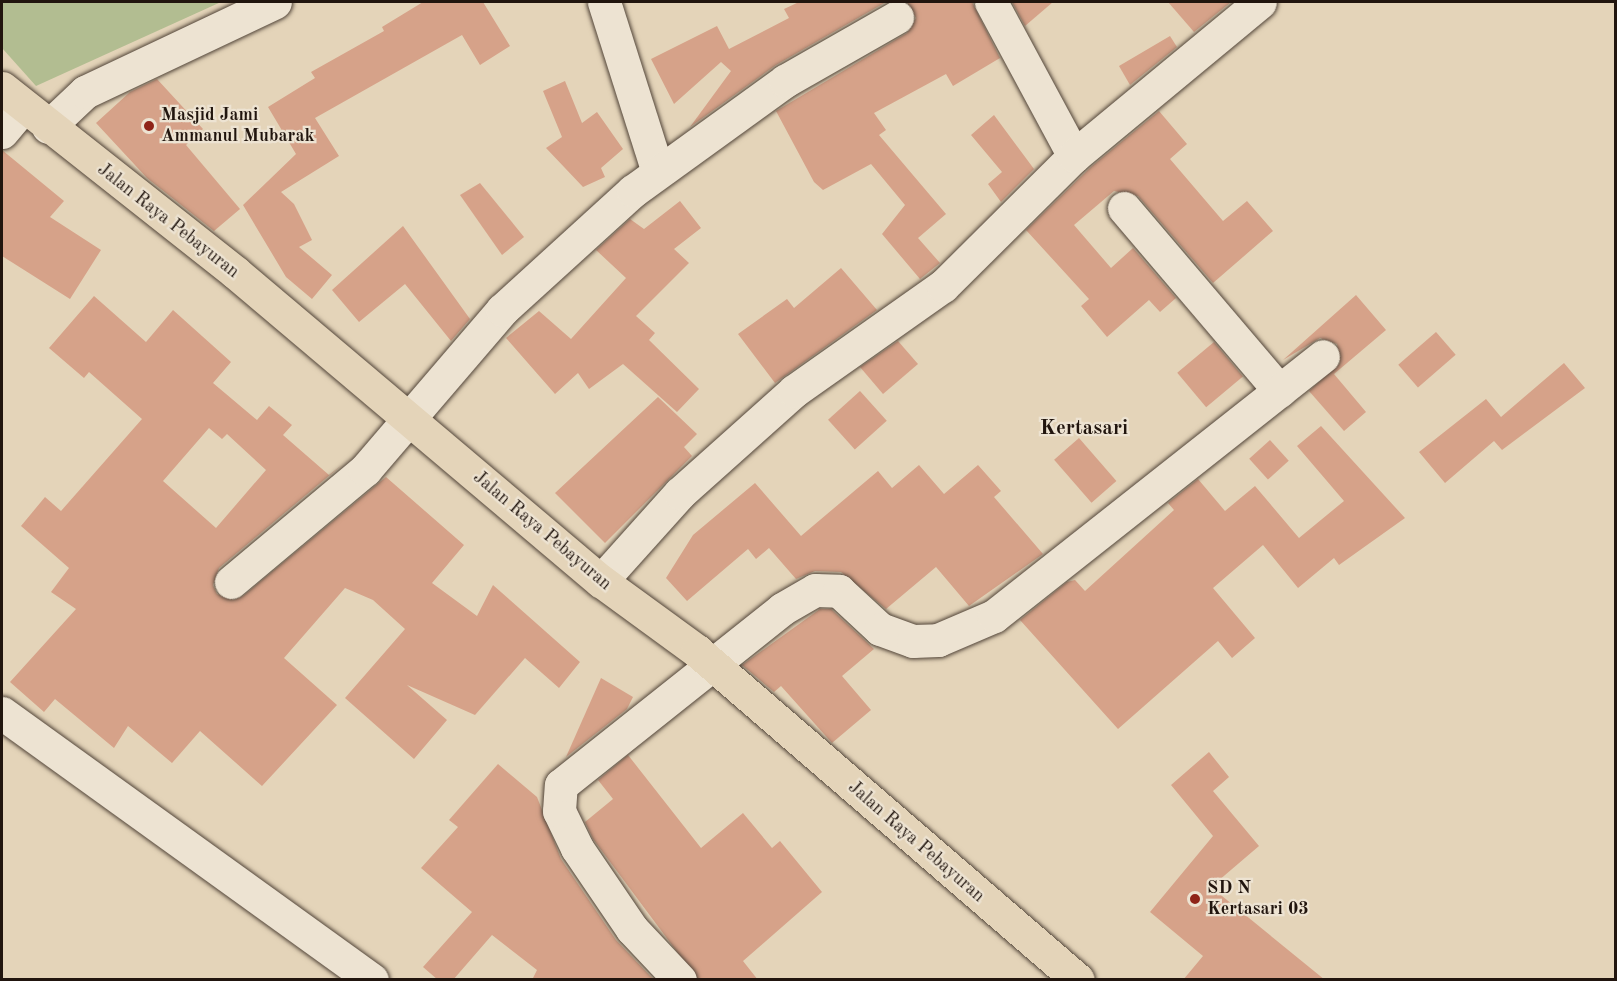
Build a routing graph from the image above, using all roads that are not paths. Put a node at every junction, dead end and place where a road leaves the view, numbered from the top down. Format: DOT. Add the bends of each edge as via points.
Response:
graph roads {
  1 [pos="275,2"];
  2 [pos="604,2"];
  3 [pos="991,2"];
  4 [pos="1260,2"];
  5 [pos="897,17"];
  6 [pos="8,109"];
  7 [pos="48,127"];
  8 [pos="1074,156"];
  9 [pos="658,172"];
  10 [pos="1124,208"];
  11 [pos="1323,356"];
  12 [pos="1280,391"];
  13 [pos="409,416"];
  14 [pos="601,581"];
  15 [pos="231,582"];
  16 [pos="714,668"];
  17 [pos="2,713"];
  18 [pos="372,980"];
  19 [pos="680,980"];
  20 [pos="1078,980"];
  1 -- 7 [label="street" via="85,92"];
  2 -- 9 [label="street"];
  3 -- 8 [label="street"];
  4 -- 8 [label="street"];
  5 -- 9 [label="street" via="785,81"];
  6 -- 7 [label="main road, Jalan Raya Pebayuran"];
  7 -- 13 [label="main road, Jalan Raya Pebayuran"];
  8 -- 14 [label="street" via="943,286 794,391 680,493"];
  9 -- 13 [label="street" via="502,310"];
  10 -- 12 [label="street"];
  11 -- 12 [label="street"];
  12 -- 16 [label="street" via="994,616 969,630 938,640 892,636 839,591 824,587 782,609"];
  13 -- 14 [label="main road, Jalan Raya Pebayuran"];
  13 -- 15 [label="street" via="328,506"];
  14 -- 16 [label="main road, Jalan Raya Pebayuran"];
  16 -- 19 [label="street" via="561,785 559,811 577,848 632,929"];
  16 -- 20 [label="main road, Jalan Raya Pebayuran"];
  17 -- 18 [label="street"];
}
